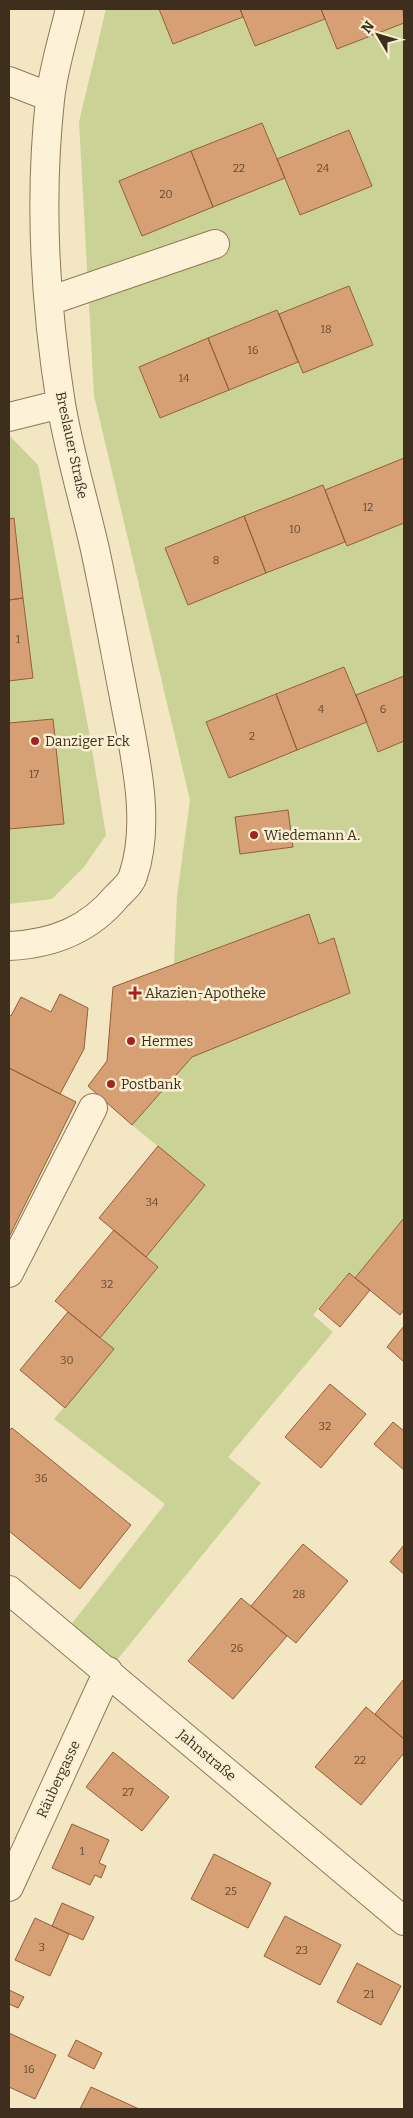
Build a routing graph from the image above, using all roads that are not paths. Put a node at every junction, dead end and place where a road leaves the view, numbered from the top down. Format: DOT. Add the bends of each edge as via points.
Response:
graph roads {
  1 [pos="70,9"];
  2 [pos="9,82"];
  3 [pos="50,97"];
  4 [pos="215,244"];
  5 [pos="49,301"];
  6 [pos="62,404"];
  7 [pos="9,417"];
  8 [pos="9,946"];
  9 [pos="93,1108"];
  10 [pos="9,1273"];
  11 [pos="9,1590"];
  12 [pos="108,1672"];
  13 [pos="9,1888"];
  14 [pos="404,1921"];
  1 -- 3 [label="street, Breslauer Straße"];
  2 -- 3 [label="street"];
  3 -- 5 [label="street, Breslauer Straße" via="45,231"];
  4 -- 5 [label="street"];
  5 -- 6 [label="street, Breslauer Straße"];
  6 -- 7 [label="street"];
  6 -- 8 [label="street, Breslauer Straße" via="100,572 141,799 139,842 133,878 107,908 76,932 27,945"];
  9 -- 10 [label="street"];
  11 -- 12 [label="street, Jahnstraße"];
  12 -- 13 [label="street, Räubergasse"];
  12 -- 14 [label="street, Jahnstraße"];
}
